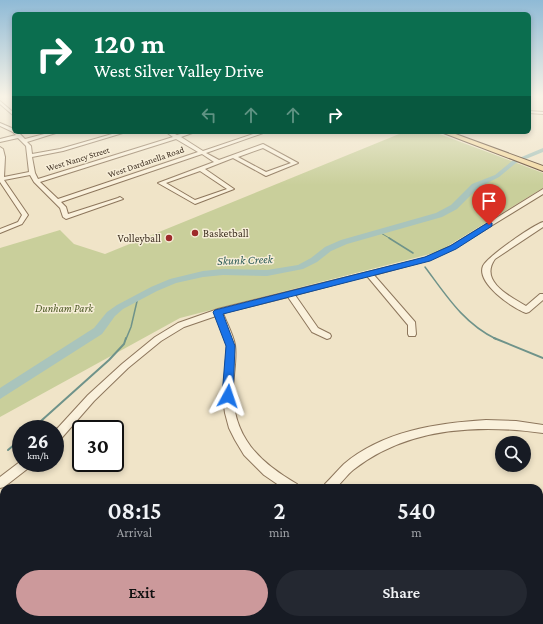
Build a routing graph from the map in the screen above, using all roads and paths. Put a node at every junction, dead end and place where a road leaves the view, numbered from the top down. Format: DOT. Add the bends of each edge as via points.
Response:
graph roads {
  1 [pos="14,134"];
  2 [pos="17,134"];
  3 [pos="50,134"];
  4 [pos="117,134"];
  5 [pos="171,134"];
  6 [pos="186,134"];
  7 [pos="258,134"];
  8 [pos="449,134"];
  9 [pos="176,137"];
  10 [pos="0,141"];
  11 [pos="24,141"];
  12 [pos="0,149"];
  13 [pos="202,152"];
  14 [pos="30,156"];
  15 [pos="234,156"];
  16 [pos="218,162"];
  17 [pos="543,168"];
  18 [pos="201,169"];
  19 [pos="32,173"];
  20 [pos="0,179"];
  21 [pos="36,181"];
  22 [pos="543,191"];
  23 [pos="120,199"];
  24 [pos="57,202"];
  25 [pos="543,224"];
  26 [pos="0,231"];
  27 [pos="369,274"];
  28 [pos="291,294"];
  29 [pos="543,296"];
  30 [pos="218,312"];
  31 [pos="412,334"];
  32 [pos="327,336"];
  33 [pos="64,429"];
  34 [pos="543,429"];
  35 [pos="15,472"];
  36 [pos="0,483"];
  37 [pos="285,484"];
  38 [pos="333,484"];
  1 -- 10 [label="street"];
  2 -- 11 [label="street"];
  3 -- 11 [label="street"];
  4 -- 14 [label="street" via="54,152"];
  5 -- 9 [label="street"];
  6 -- 9 [label="street, West Nancy Street"];
  7 -- 13 [label="street, West Dardanella Road"];
  8 -- 17 [label="main road"];
  9 -- 13 [label="street"];
  9 -- 21 [label="street, West Nancy Street"];
  11 -- 14 [label="street"];
  12 -- 20 [label="street"];
  13 -- 16 [label="street"];
  13 -- 24 [label="street, West Dardanella Road"];
  14 -- 19 [label="street"];
  15 -- 15 [label="street" via="263,146 295,163 266,174"];
  15 -- 16 [label="street"];
  16 -- 18 [label="street"];
  18 -- 18 [label="street" via="181,176 161,183 195,202 231,189"];
  19 -- 20 [label="street"];
  19 -- 21 [label="street"];
  20 -- 26 [label="street" via="25,215 16,225"];
  21 -- 24 [label="street"];
  22 -- 27 [label="street" via="442,253"];
  23 -- 24 [label="street" via="66,217 66,211"];
  25 -- 29 [label="street" via="493,258 487,265 488,278 495,289 526,310"];
  27 -- 28 [label="street"];
  27 -- 31 [label="street" via="412,324"];
  28 -- 30 [label="street"];
  28 -- 32 [label="street" via="315,330"];
  30 -- 33 [label="street" via="181,325 158,339 116,375"];
  30 -- 37 [label="street" via="231,346 228,396 229,410 236,432 259,466"];
  34 -- 38 [label="street" via="459,425 410,436 373,451 357,461"];
  35 -- 36 [label="street"];
}
